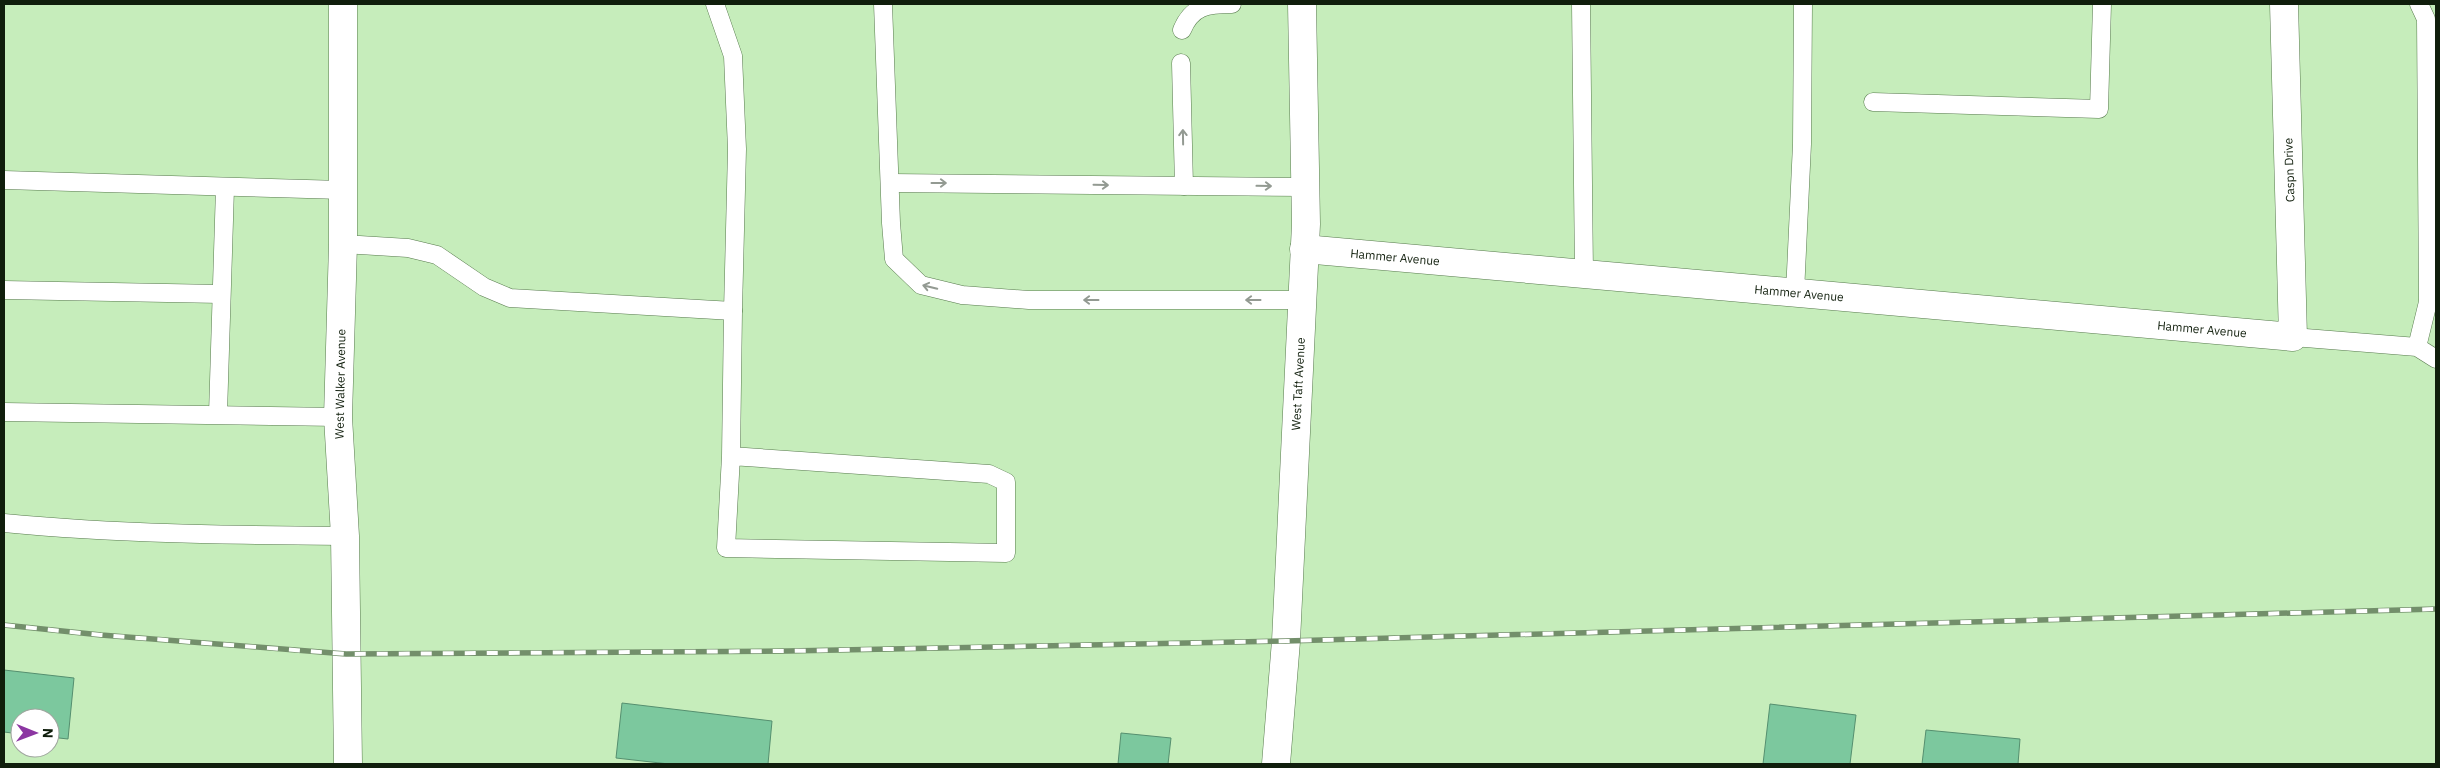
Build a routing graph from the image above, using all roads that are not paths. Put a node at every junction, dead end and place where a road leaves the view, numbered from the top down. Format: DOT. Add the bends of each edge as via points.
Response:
graph roads {
  1 [pos="343,4"];
  2 [pos="715,4"];
  3 [pos="883,4"];
  4 [pos="1232,4"];
  5 [pos="1302,4"];
  6 [pos="1581,4"];
  7 [pos="1803,4"];
  8 [pos="2102,4"];
  9 [pos="2284,4"];
  10 [pos="2419,4"];
  11 [pos="1182,30"];
  12 [pos="1181,63"];
  13 [pos="1873,102"];
  14 [pos="4,180"];
  15 [pos="890,183"];
  16 [pos="1184,186"];
  17 [pos="1305,187"];
  18 [pos="225,188"];
  19 [pos="342,190"];
  20 [pos="343,244"];
  21 [pos="1304,250"];
  22 [pos="1584,274"];
  23 [pos="4,290"];
  24 [pos="1794,293"];
  25 [pos="222,294"];
  26 [pos="1302,300"];
  27 [pos="733,311"];
  28 [pos="2294,337"];
  29 [pos="2416,347"];
  30 [pos="2436,359"];
  31 [pos="4,412"];
  32 [pos="218,414"];
  33 [pos="338,417"];
  34 [pos="731,456"];
  35 [pos="4,523"];
  36 [pos="345,536"];
  37 [pos="348,764"];
  38 [pos="1276,764"];
  1 -- 19 [label="street, West Walker Avenue"];
  2 -- 27 [label="lane" via="733,56 737,149"];
  3 -- 15 [label="lane"];
  4 -- 11 [label="lane" via="1214,4 1198,9 1187,18"];
  5 -- 17 [label="street, West Taft Avenue"];
  6 -- 22 [label="lane"];
  7 -- 24 [label="lane" via="1802,144"];
  8 -- 13 [label="lane" via="2099,109"];
  9 -- 28 [label="street, Caspn Drive"];
  10 -- 29 [label="lane" via="2426,19 2428,302"];
  16 -- 12 [label="lane, one-way"];
  14 -- 18 [label="lane"];
  15 -- 16 [label="lane, one-way"];
  26 -- 15 [label="lane, one-way" via="1029,300 962,295 921,284 894,259"];
  16 -- 17 [label="lane, one-way"];
  17 -- 21 [label="street, West Taft Avenue"];
  18 -- 19 [label="lane"];
  18 -- 25 [label="lane"];
  19 -- 20 [label="street, West Walker Avenue"];
  20 -- 27 [label="lane" via="408,248 437,255 484,287 510,298"];
  20 -- 33 [label="street, West Walker Avenue"];
  21 -- 22 [label="street, Hammer Avenue"];
  21 -- 26 [label="street, West Taft Avenue"];
  22 -- 24 [label="street, Hammer Avenue"];
  23 -- 25 [label="lane"];
  24 -- 28 [label="street, Hammer Avenue"];
  25 -- 32 [label="lane"];
  26 -- 38 [label="street, West Taft Avenue" via="1286,641"];
  27 -- 34 [label="lane"];
  28 -- 29 [label="lane"];
  29 -- 30 [label="lane"];
  31 -- 32 [label="lane"];
  32 -- 33 [label="lane"];
  33 -- 36 [label="street, West Walker Avenue"];
  34 -- 34 [label="lane" via="988,474 1006,482 1006,553 726,548"];
  35 -- 36 [label="lane" via="70,529"];
  36 -- 37 [label="street, West Walker Avenue"];
}
